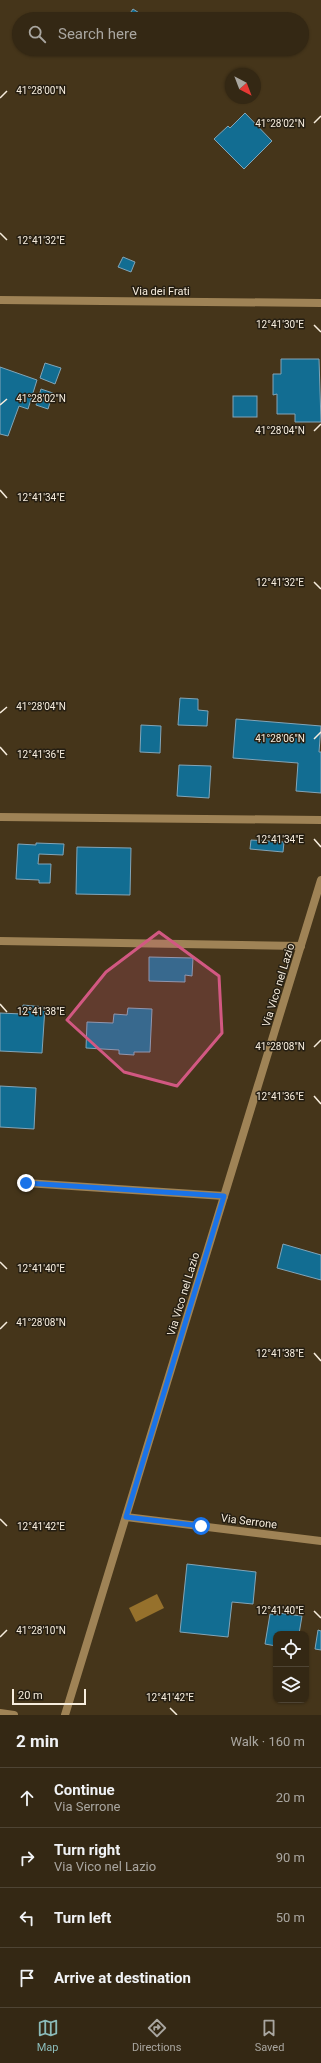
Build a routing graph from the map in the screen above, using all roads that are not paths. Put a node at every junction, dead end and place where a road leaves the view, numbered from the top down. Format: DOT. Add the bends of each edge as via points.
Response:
graph roads {
  1 [pos="0,300"];
  2 [pos="321,303"];
  3 [pos="0,817"];
  4 [pos="321,820"];
  5 [pos="321,880"];
  6 [pos="0,941"];
  7 [pos="301,946"];
  8 [pos="26,1183"];
  9 [pos="224,1196"];
  10 [pos="126,1517"];
  11 [pos="321,1541"];
  12 [pos="0,1713"];
  13 [pos="14,1715"];
  14 [pos="65,1715"];
  1 -- 2 [label="street, Via dei Frati"];
  3 -- 4 [label="street"];
  5 -- 7 [label="street, Via Vico nel Lazio"];
  6 -- 7 [label="street"];
  7 -- 9 [label="street, Via Vico nel Lazio"];
  8 -- 9 [label="street"];
  9 -- 10 [label="street, Via Vico nel Lazio"];
  10 -- 11 [label="street, Via Serrone"];
  10 -- 14 [label="street, Via Vico nel Lazio"];
  12 -- 13 [label="street"];
}
